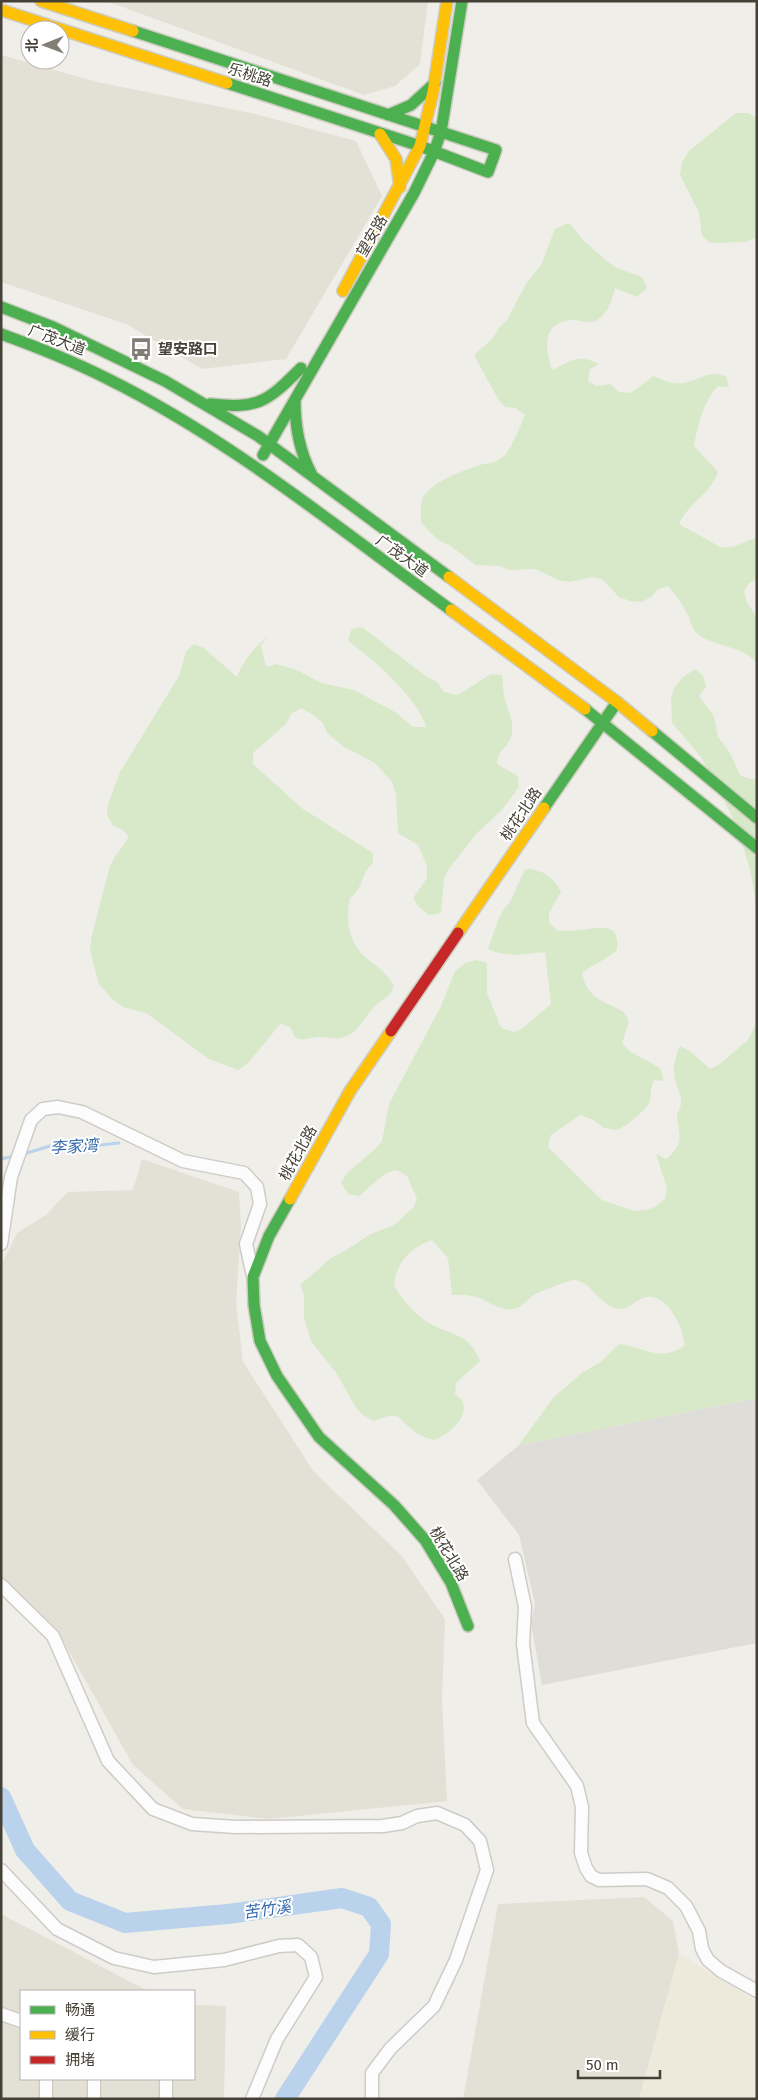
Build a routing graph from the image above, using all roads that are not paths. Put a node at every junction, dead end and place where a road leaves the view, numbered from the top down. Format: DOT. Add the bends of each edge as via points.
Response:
graph roads {
  1 [pos="41,1"];
  2 [pos="447,1"];
  3 [pos="462,1"];
  4 [pos="1,10"];
  5 [pos="435,82"];
  6 [pos="388,115"];
  7 [pos="426,126"];
  8 [pos="441,132"];
  9 [pos="380,134"];
  10 [pos="420,146"];
  11 [pos="434,152"];
  12 [pos="400,187"];
  13 [pos="338,299"];
  14 [pos="1,307"];
  15 [pos="320,333"];
  16 [pos="1,334"];
  17 [pos="301,368"];
  18 [pos="295,398"];
  19 [pos="202,403"];
  20 [pos="277,406"];
  21 [pos="253,444"];
  22 [pos="269,444"];
  23 [pos="256,467"];
  24 [pos="313,476"];
  25 [pos="618,702"];
  26 [pos="602,722"];
  27 [pos="757,818"];
  28 [pos="757,848"];
  29 [pos="1,1244"];
  30 [pos="253,1277"];
  31 [pos="515,1558"];
  32 [pos="1,1585"];
  33 [pos="468,1626"];
  34 [pos="1,1870"];
  35 [pos="757,1991"];
  36 [pos="1,2014"];
  37 [pos="20,2022"];
  38 [pos="46,2080"];
  39 [pos="94,2080"];
  40 [pos="166,2080"];
  41 [pos="46,2099"];
  42 [pos="94,2099"];
  43 [pos="166,2099"];
  44 [pos="252,2099"];
  45 [pos="372,2099"];
  1 -- 6 [label="street, 乐桃路"];
  2 -- 5 [label="street, 望安路"];
  3 -- 8 [label="street, 望安路"];
  4 -- 9 [label="street, 乐桃路"];
  5 -- 6 [label="street" via="412,105"];
  5 -- 7 [label="street, 望安路"];
  6 -- 7 [label="street, 乐桃路"];
  7 -- 8 [label="street, 乐桃路"];
  7 -- 10 [label="street, 望安路"];
  8 -- 11 [label="street, 望安路"];
  8 -- 11 [label="street, 乐桃路" via="496,150 488,172"];
  9 -- 10 [label="street, 乐桃路"];
  9 -- 12 [label="street" via="396,159"];
  10 -- 11 [label="street, 乐桃路"];
  10 -- 12 [label="street, 望安路"];
  11 -- 18 [label="street, 望安路" via="414,194"];
  12 -- 13 [label="street, 望安路"];
  14 -- 19 [label="street, 广茂大道" via="89,344"];
  15 -- 17 [label="street"];
  16 -- 21 [label="street, 广茂大道" via="80,364 157,404"];
  17 -- 19 [label="street" via="269,399 257,405 243,408"];
  17 -- 20 [label="street"];
  18 -- 22 [label="street, 望安路"];
  18 -- 24 [label="street" via="294,426 302,458"];
  19 -- 21 [label="street, 广茂大道"];
  21 -- 22 [label="street, 广茂大道"];
  21 -- 23 [label="street, 广茂大道"];
  22 -- 23 [label="street, 望安路"];
  22 -- 24 [label="street, 广茂大道"];
  23 -- 26 [label="street, 广茂大道"];
  24 -- 25 [label="street, 广茂大道"];
  25 -- 26 [label="street, 桃花北路"];
  25 -- 27 [label="street, 广茂大道"];
  26 -- 28 [label="street, 广茂大道"];
  26 -- 30 [label="street, 桃花北路" via="350,1091 269,1236"];
  29 -- 30 [label="street" via="11,1177 31,1120 43,1109 58,1107 82,1112 183,1161 244,1173 257,1187 260,1204 246,1244"];
  30 -- 33 [label="street, 桃花北路" via="260,1341 277,1376 319,1437 394,1506 425,1540 452,1584"];
  31 -- 35 [label="street" via="525,1606 523,1644 533,1723 577,1786 582,1807 581,1853 586,1868 599,1880 647,1879 668,1888 686,1906 699,1931 708,1960"];
  32 -- 45 [label="street" via="53,1636 108,1761 153,1809 192,1824 236,1828 383,1826 436,1813 465,1825 480,1841 487,1870 456,1960 434,2006 390,2049 372,2074"];
  34 -- 44 [label="street" via="57,1929 114,1958 154,1967 224,1960 279,1946 298,1945 311,1957 316,1977 277,2039"];
  36 -- 37 [label="street"];
  38 -- 41 [label="street"];
  39 -- 42 [label="street"];
  40 -- 43 [label="street"];
}
